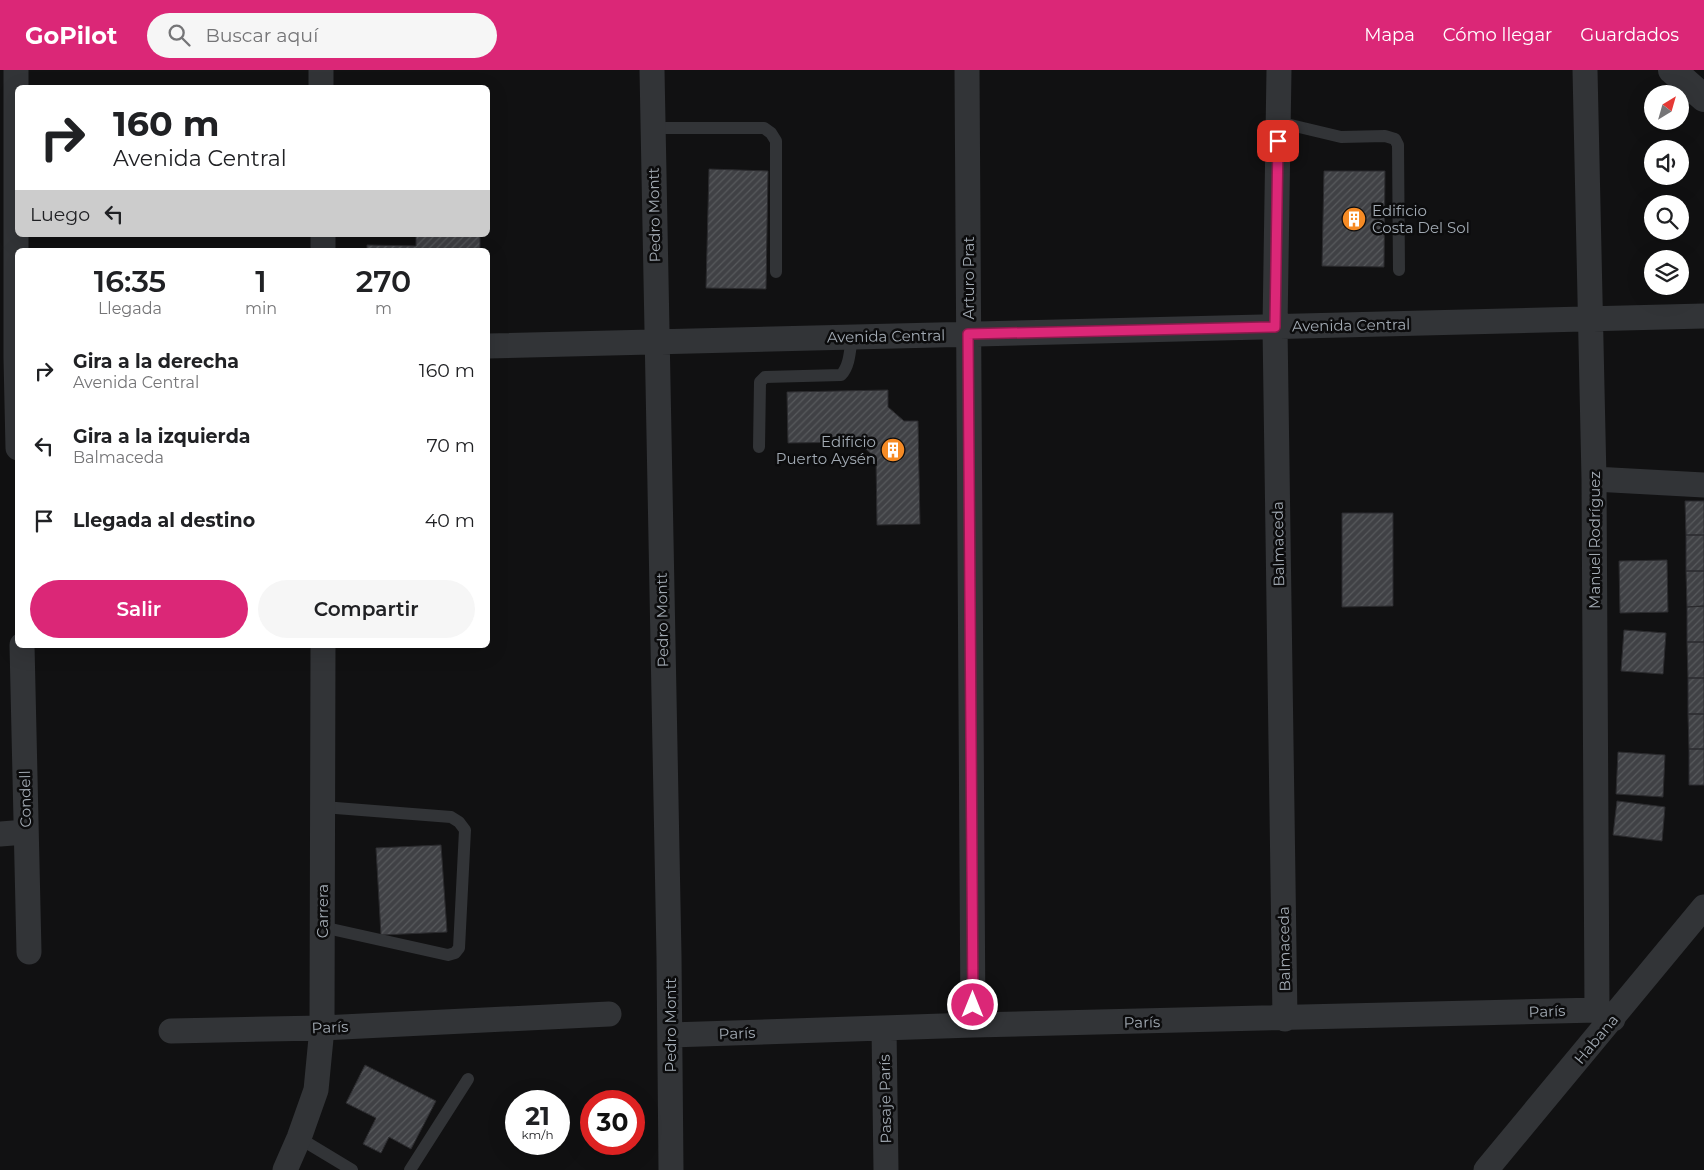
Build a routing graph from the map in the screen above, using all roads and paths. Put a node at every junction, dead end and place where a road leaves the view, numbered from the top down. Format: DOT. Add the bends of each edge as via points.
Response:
graph roads {
  1 [pos="16,70"];
  2 [pos="321,70"];
  3 [pos="652,70"];
  4 [pos="967,70"];
  5 [pos="1279,70"];
  6 [pos="1584,70"];
  7 [pos="1672,70"];
  8 [pos="16,85"];
  9 [pos="321,85"];
  10 [pos="1704,98"];
  11 [pos="1278,122"];
  12 [pos="15,128"];
  13 [pos="653,128"];
  14 [pos="1399,270"];
  15 [pos="776,272"];
  16 [pos="1704,316"];
  17 [pos="1590,319"];
  18 [pos="1275,327"];
  19 [pos="968,334"];
  20 [pos="852,336"];
  21 [pos="656,342"];
  22 [pos="490,346"];
  23 [pos="11,358"];
  24 [pos="15,409"];
  25 [pos="759,447"];
  26 [pos="1594,480"];
  27 [pos="1704,484"];
  28 [pos="22,648"];
  29 [pos="323,648"];
  30 [pos="323,807"];
  31 [pos="26,832"];
  32 [pos="0,834"];
  33 [pos="1703,911"];
  34 [pos="322,927"];
  35 [pos="29,952"];
  36 [pos="609,1014"];
  37 [pos="1605,1014"];
  38 [pos="1285,1018"];
  39 [pos="973,1025"];
  40 [pos="322,1028"];
  41 [pos="884,1028"];
  42 [pos="171,1031"];
  43 [pos="670,1035"];
  44 [pos="468,1079"];
  45 [pos="299,1138"];
  46 [pos="1491,1168"];
  47 [pos="285,1170"];
  48 [pos="352,1170"];
  49 [pos="410,1170"];
  50 [pos="670,1170"];
  51 [pos="886,1170"];
  1 -- 8 [label="street"];
  2 -- 9 [label="street"];
  3 -- 13 [label="street, Pedro Montt"];
  4 -- 19 [label="street, Arturo Prat"];
  5 -- 11 [label="street, Balmaceda"];
  6 -- 17 [label="street, Manuel Rodríguez"];
  7 -- 10 [label="street"];
  11 -- 14 [label="lane" via="1341,137 1385,136 1395,139 1398,146"];
  11 -- 18 [label="street, Balmaceda"];
  12 -- 23 [label="street"];
  13 -- 15 [label="lane" via="764,128 771,133 776,141"];
  13 -- 21 [label="street, Pedro Montt"];
  16 -- 17 [label="street, Avenida Central"];
  17 -- 18 [label="street, Avenida Central"];
  17 -- 26 [label="street, Manuel Rodríguez"];
  18 -- 19 [label="street, Avenida Central"];
  18 -- 38 [label="street, Balmaceda"];
  19 -- 20 [label="street, Avenida Central"];
  19 -- 39 [label="street, Arturo Prat"];
  20 -- 21 [label="street, Avenida Central"];
  20 -- 25 [label="lane" via="849,358 841,375 762,378"];
  21 -- 22 [label="street, Avenida Central"];
  21 -- 43 [label="street, Pedro Montt"];
  23 -- 24 [label="street"];
  26 -- 27 [label="street"];
  26 -- 37 [label="street, Manuel Rodríguez"];
  28 -- 31 [label="street, Condell"];
  29 -- 30 [label="street, Carrera"];
  30 -- 34 [label="street, Carrera"];
  30 -- 34 [label="lane" via="451,817 466,830 459,948 455,953 448,955"];
  31 -- 32 [label="street"];
  31 -- 35 [label="street, Condell"];
  33 -- 37 [label="street, Habana"];
  34 -- 40 [label="street, Carrera"];
  36 -- 40 [label="street, París"];
  37 -- 38 [label="street, París"];
  37 -- 46 [label="street, Habana"];
  38 -- 39 [label="street, París"];
  39 -- 41 [label="street, París"];
  40 -- 42 [label="street, París"];
  40 -- 45 [label="street, Carrera" via="316,1090"];
  41 -- 43 [label="street, París"];
  41 -- 51 [label="street, Pasaje París"];
  43 -- 50 [label="street, Pedro Montt"];
  44 -- 49 [label="lane"];
  45 -- 47 [label="street, Carrera"];
  45 -- 48 [label="lane"];
}
